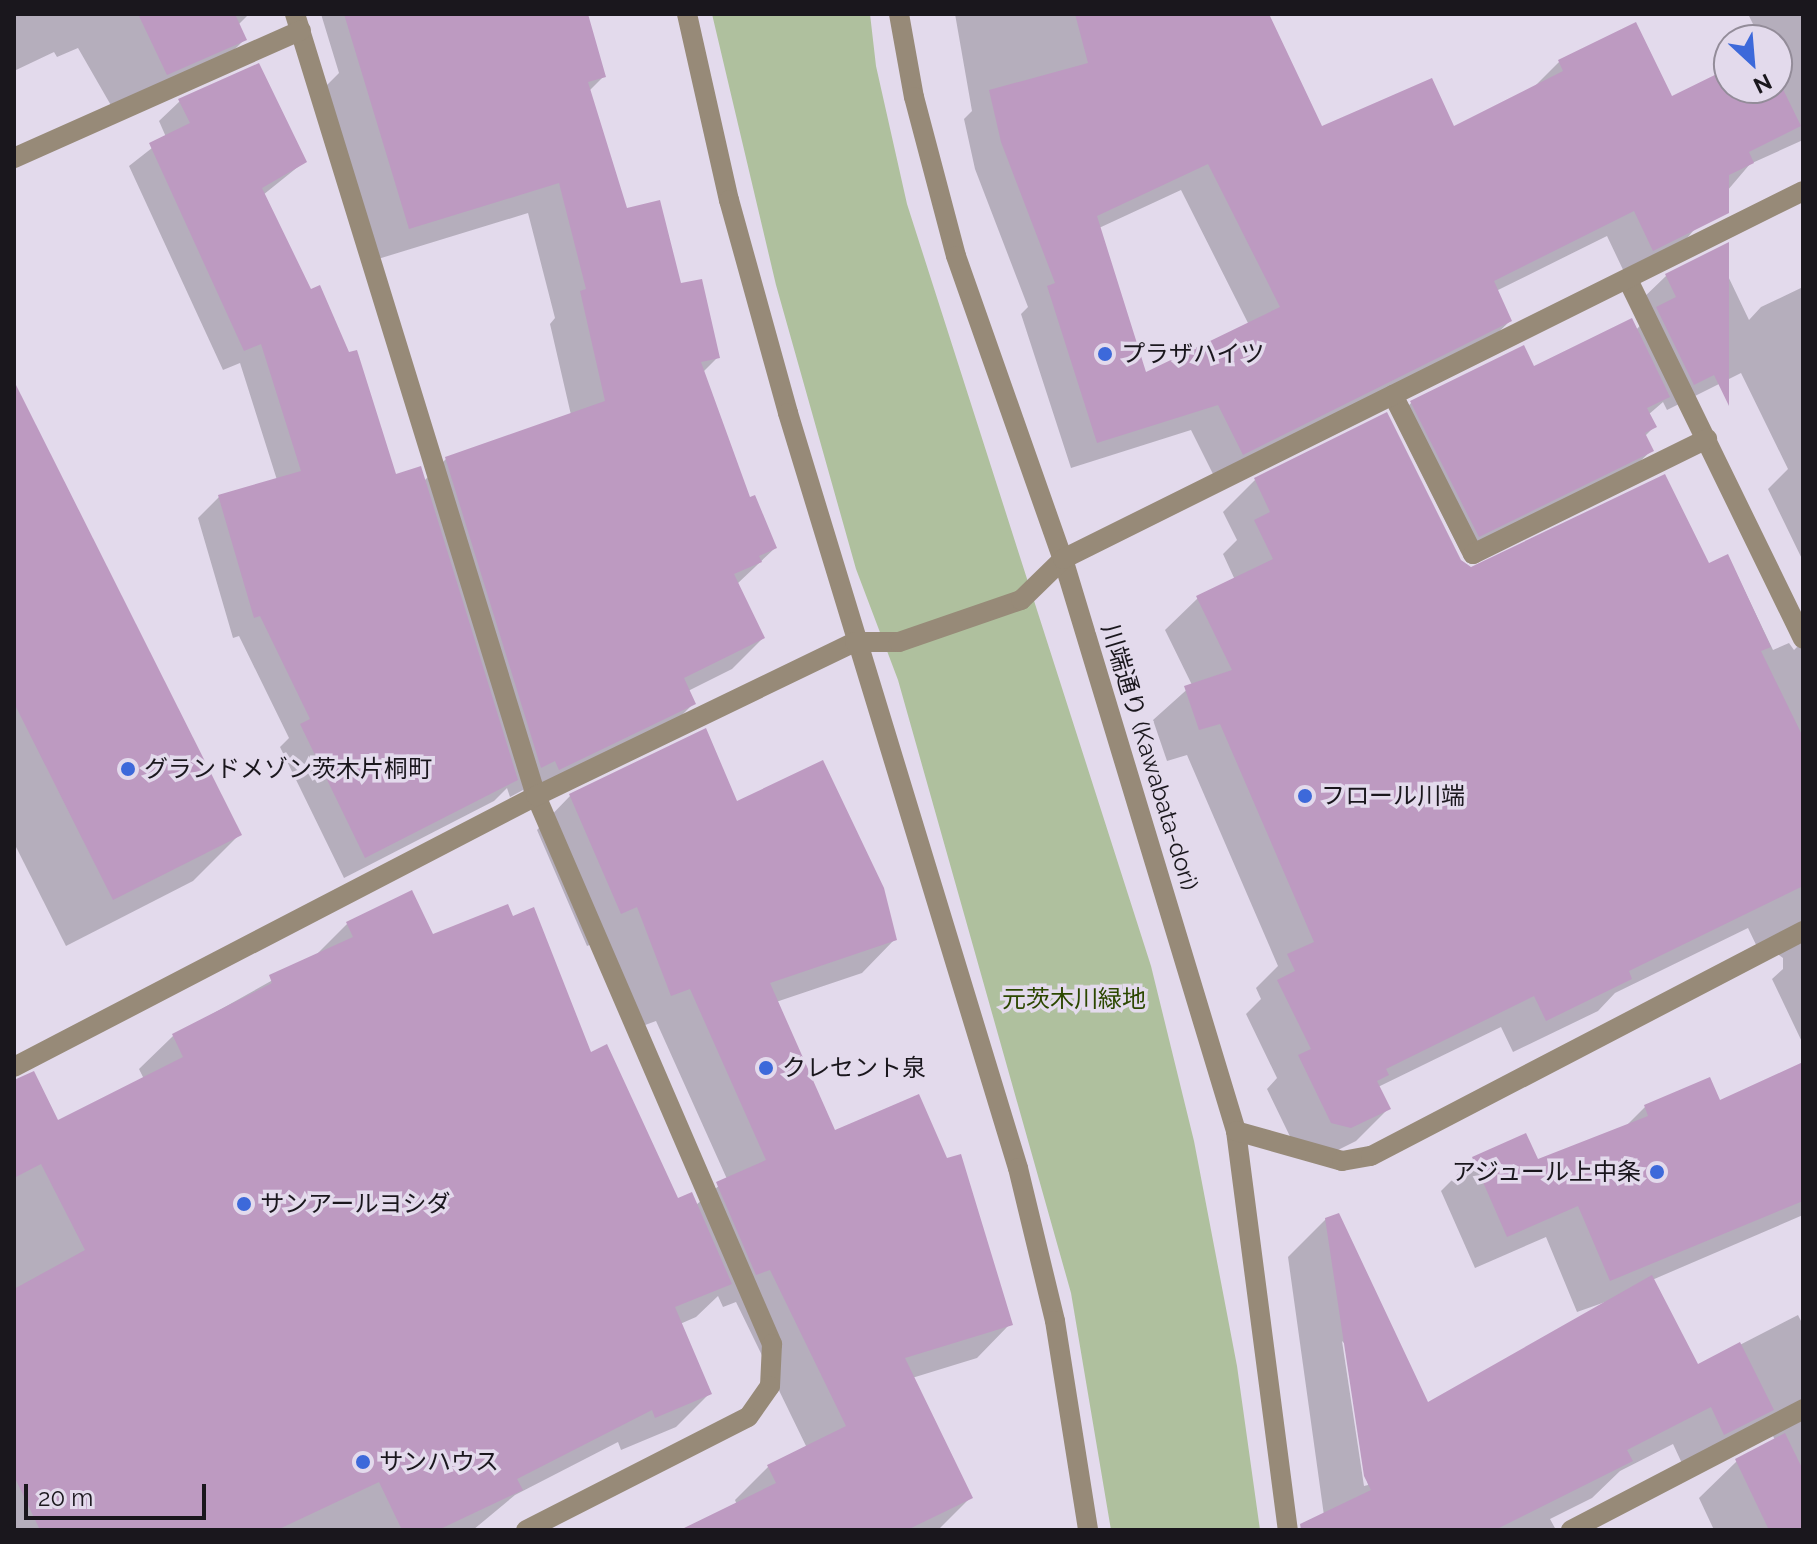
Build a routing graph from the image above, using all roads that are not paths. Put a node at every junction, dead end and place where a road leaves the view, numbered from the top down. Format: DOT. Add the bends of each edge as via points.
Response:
graph roads {
  1 [pos="687,14"];
  2 [pos="899,14"];
  3 [pos="298,22"];
  4 [pos="14,158"];
  5 [pos="1803,191"];
  6 [pos="1628,280"];
  7 [pos="1393,395"];
  8 [pos="1707,439"];
  9 [pos="1063,559"];
  10 [pos="1803,639"];
  11 [pos="855,642"];
  12 [pos="536,796"];
  13 [pos="1803,931"];
  14 [pos="14,1067"];
  15 [pos="1236,1131"];
  16 [pos="1803,1409"];
  17 [pos="526,1530"];
  18 [pos="1088,1530"];
  19 [pos="1288,1530"];
  20 [pos="1571,1530"];
  1 -- 11 [label="street" via="729,200"];
  2 -- 9 [label="street, 川端通り (Kawabata-dori)" via="914,97 956,256"];
  3 -- 4 [label="street"];
  3 -- 12 [label="street"];
  5 -- 6 [label="street"];
  6 -- 7 [label="street"];
  6 -- 8 [label="street"];
  7 -- 8 [label="street" via="1473,554"];
  7 -- 9 [label="street"];
  8 -- 10 [label="street"];
  9 -- 11 [label="street" via="1021,600 899,642"];
  9 -- 15 [label="street, 川端通り (Kawabata-dori)"];
  11 -- 12 [label="street"];
  11 -- 18 [label="street" via="1018,1168 1055,1321"];
  12 -- 14 [label="street"];
  12 -- 17 [label="street" via="772,1344 770,1386 748,1417"];
  13 -- 15 [label="street" via="1371,1156 1342,1161"];
  15 -- 19 [label="street, 川端通り (Kawabata-dori)"];
  16 -- 20 [label="street"];
}
